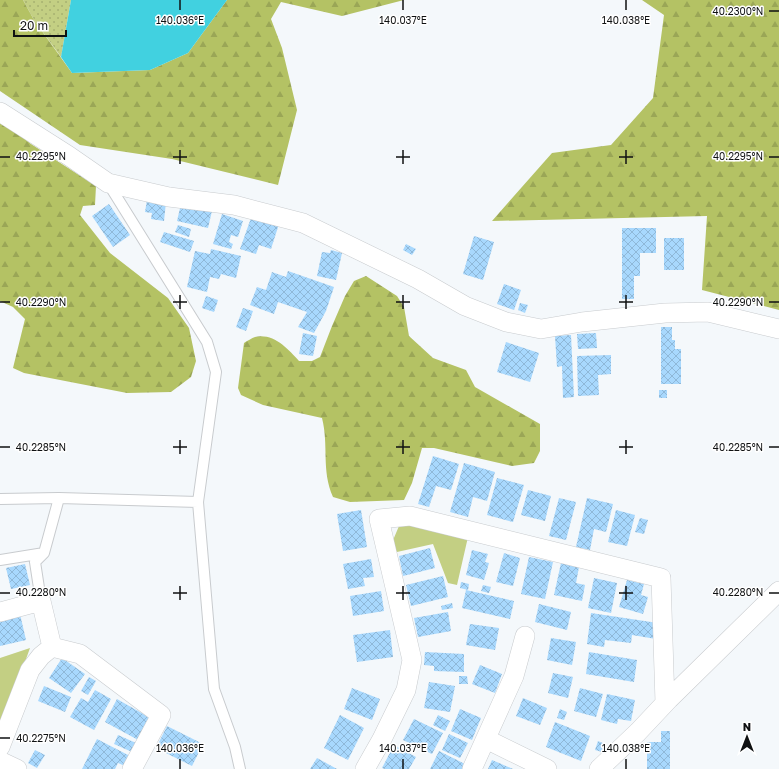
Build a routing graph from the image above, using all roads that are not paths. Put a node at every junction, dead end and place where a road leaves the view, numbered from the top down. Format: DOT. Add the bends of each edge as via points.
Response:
graph roads {
  1 [pos="0,112"];
  2 [pos="108,183"];
  3 [pos="779,329"];
  4 [pos="0,498"];
  5 [pos="59,498"];
  6 [pos="198,502"];
  7 [pos="44,553"];
  8 [pos="0,560"];
  9 [pos="779,591"];
  10 [pos="41,601"];
  11 [pos="0,612"];
  12 [pos="525,636"];
  13 [pos="52,646"];
  14 [pos="664,703"];
  15 [pos="486,739"];
  16 [pos="0,747"];
  17 [pos="0,761"];
  18 [pos="617,761"];
  19 [pos="17,769"];
  20 [pos="132,769"];
  21 [pos="240,769"];
  22 [pos="365,769"];
  23 [pos="472,769"];
  24 [pos="547,769"];
  25 [pos="599,769"];
  1 -- 2 [label="street"];
  2 -- 3 [label="street" via="169,197 234,205 303,223 418,279 465,306 506,322 541,329 665,313 708,312"];
  2 -- 6 [label="lane" via="207,342 216,372"];
  4 -- 5 [label="lane"];
  5 -- 6 [label="lane"];
  5 -- 7 [label="lane"];
  6 -- 21 [label="lane" via="214,689"];
  7 -- 8 [label="lane"];
  7 -- 10 [label="lane" via="35,562"];
  9 -- 14 [label="street"];
  10 -- 11 [label="street"];
  10 -- 13 [label="street"];
  12 -- 15 [label="street" via="514,676"];
  13 -- 16 [label="street" via="30,670"];
  13 -- 20 [label="street" via="80,654 161,715"];
  14 -- 18 [label="street"];
  14 -- 22 [label="street" via="660,578 410,516 379,519 412,660 406,690"];
  15 -- 23 [label="street"];
  15 -- 24 [label="street"];
  17 -- 19 [label="street"];
  18 -- 25 [label="street"];
}
